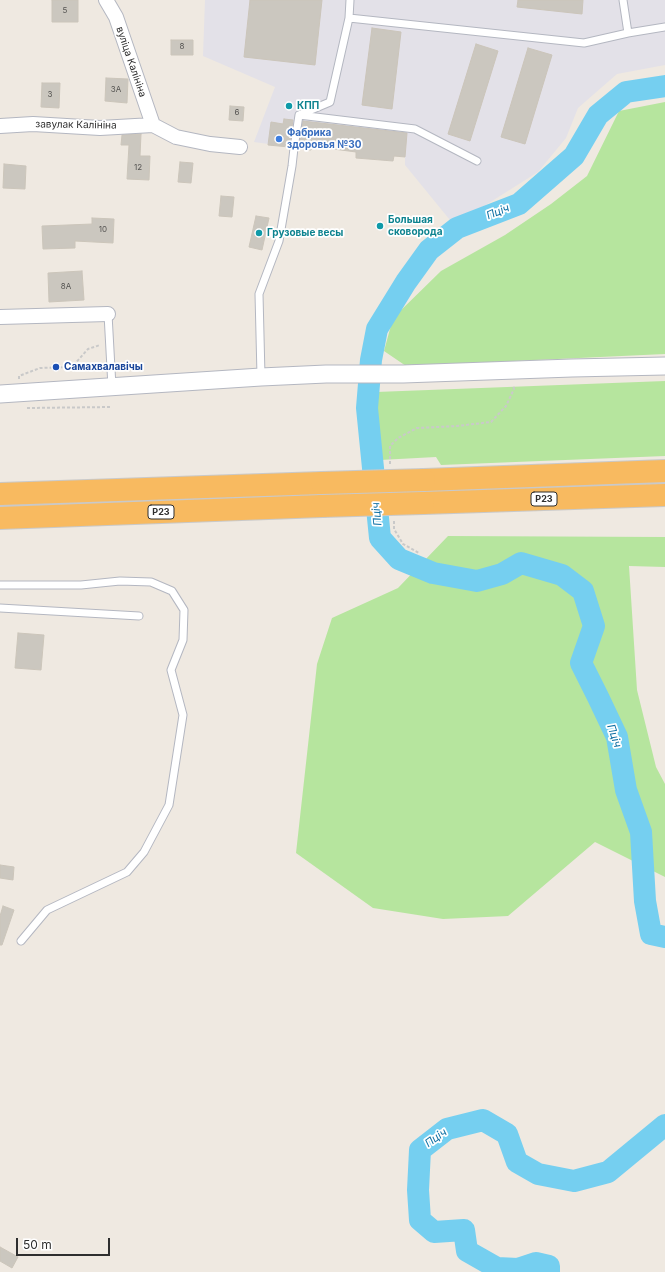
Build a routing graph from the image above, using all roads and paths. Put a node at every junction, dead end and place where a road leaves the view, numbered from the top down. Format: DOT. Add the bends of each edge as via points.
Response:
graph roads {
  1 [pos="106,0"];
  2 [pos="350,0"];
  3 [pos="623,0"];
  4 [pos="349,18"];
  5 [pos="665,27"];
  6 [pos="628,33"];
  7 [pos="299,115"];
  8 [pos="153,125"];
  9 [pos="0,126"];
  10 [pos="240,147"];
  11 [pos="477,161"];
  12 [pos="108,314"];
  13 [pos="0,317"];
  14 [pos="665,366"];
  15 [pos="512,370"];
  16 [pos="261,377"];
  17 [pos="112,387"];
  18 [pos="0,394"];
  19 [pos="391,470"];
  20 [pos="665,471"];
  21 [pos="0,494"];
  22 [pos="665,495"];
  23 [pos="393,515"];
  24 [pos="0,518"];
  25 [pos="419,553"];
  26 [pos="0,585"];
  27 [pos="0,608"];
  28 [pos="139,616"];
  29 [pos="21,941"];
  1 -- 8 [label="street, вуліца Калініна" via="116,17"];
  2 -- 4 [label="lane"];
  3 -- 6 [label="lane"];
  4 -- 6 [label="lane" via="584,43"];
  4 -- 7 [label="lane" via="330,102"];
  5 -- 6 [label="lane"];
  7 -- 11 [label="lane" via="415,130"];
  7 -- 16 [label="lane" via="279,241 260,294"];
  8 -- 9 [label="street, завулак Калініна" via="100,128 33,124"];
  8 -- 10 [label="street" via="176,137"];
  12 -- 13 [label="street"];
  12 -- 17 [label="lane"];
  14 -- 15 [label="street"];
  15 -- 16 [label="street"];
  15 -- 19 [label="path" via="514,389 506,406 492,422 417,428 398,438 390,446"];
  16 -- 17 [label="street"];
  17 -- 18 [label="street"];
  20 -- 21 [label="highway, bridge"];
  22 -- 24 [label="highway, Р23, bridge"];
  23 -- 25 [label="path" via="394,529 403,544"];
  26 -- 29 [label="lane" via="151,582 172,591 184,610 183,640 171,670 183,716 169,805 144,852 127,872 47,910"];
  27 -- 28 [label="lane"];
}
